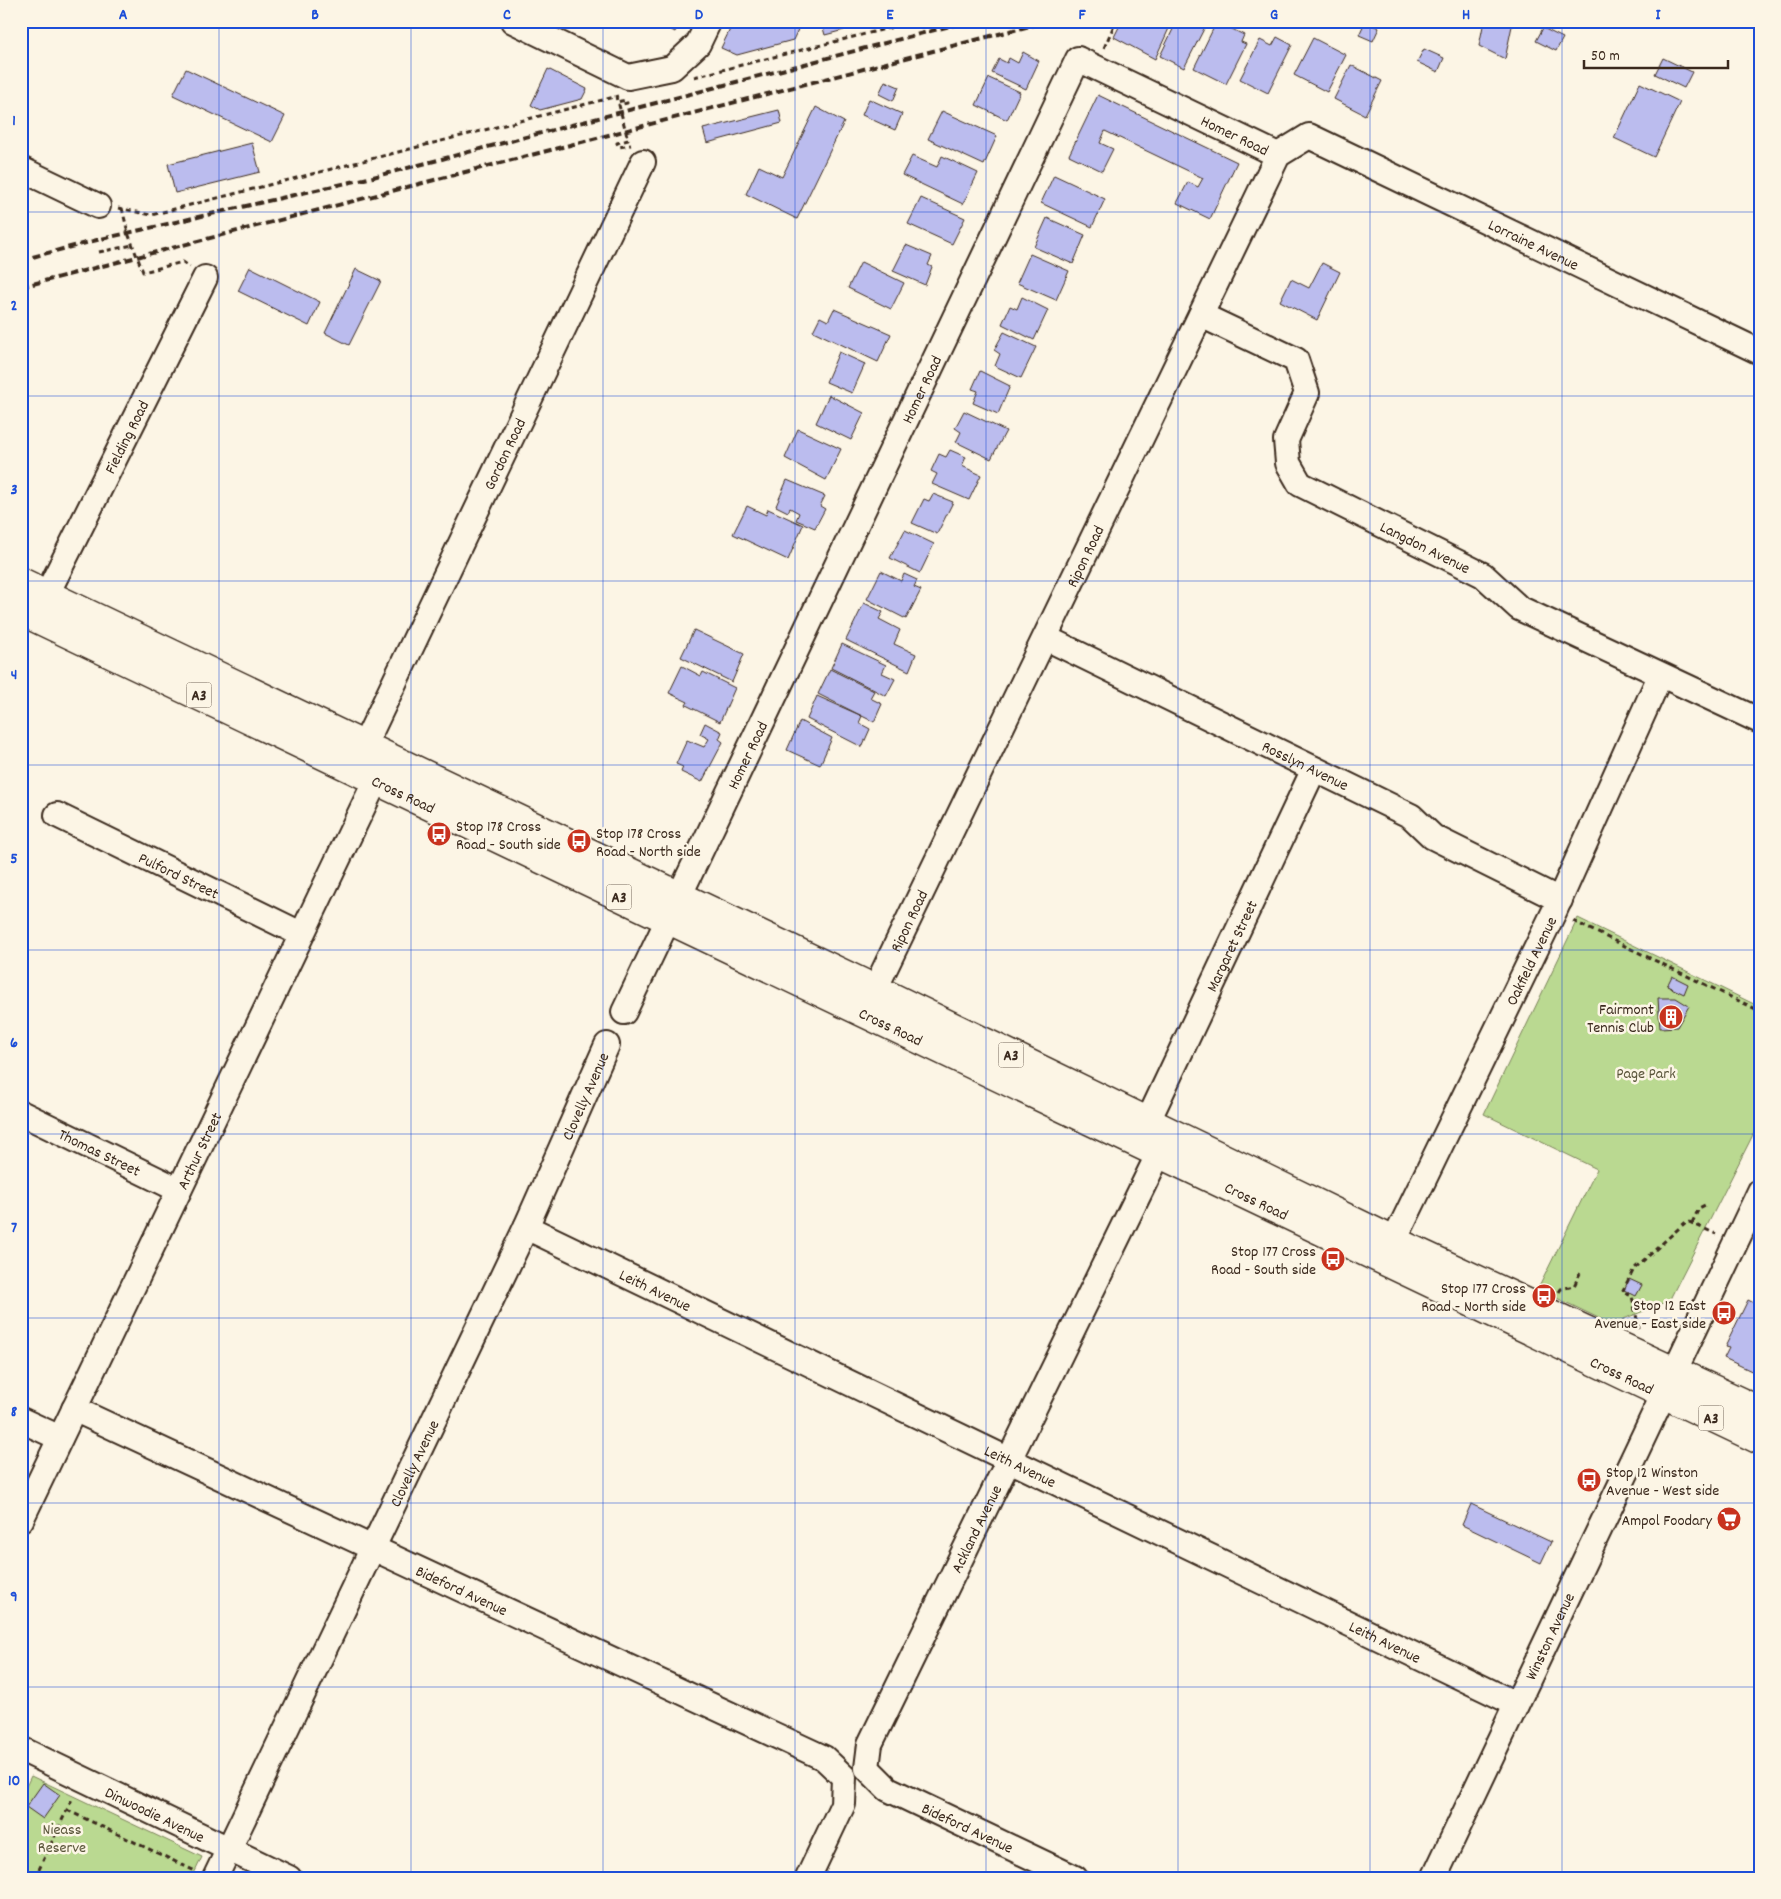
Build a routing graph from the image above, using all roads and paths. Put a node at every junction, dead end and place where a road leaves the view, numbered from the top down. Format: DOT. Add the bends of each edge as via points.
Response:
graph roads {
  1 [pos="513,21"];
  2 [pos="709,21"];
  3 [pos="917,21"];
  4 [pos="1116,21"];
  5 [pos="1095,67"];
  6 [pos="682,73"];
  7 [pos="624,84"];
  8 [pos="616,97"];
  9 [pos="1278,155"];
  10 [pos="643,162"];
  11 [pos="21,169"];
  12 [pos="98,206"];
  13 [pos="122,208"];
  14 [pos="133,245"];
  15 [pos="99,252"];
  16 [pos="205,278"];
  17 [pos="1201,315"];
  18 [pos="1760,352"];
  19 [pos="21,582"];
  20 [pos="47,594"];
  21 [pos="21,600"];
  22 [pos="21,610"];
  23 [pos="1046,638"];
  24 [pos="1660,676"];
  25 [pos="1760,721"];
  26 [pos="364,746"];
  27 [pos="1314,769"];
  28 [pos="376,780"];
  29 [pos="57,814"];
  30 [pos="1557,906"];
  31 [pos="673,908"];
  32 [pos="302,934"];
  33 [pos="875,989"];
  34 [pos="1760,1011"];
  35 [pos="624,1012"];
  36 [pos="863,1014"];
  37 [pos="607,1045"];
  38 [pos="21,1113"];
  39 [pos="1148,1121"];
  40 [pos="1116,1135"];
  41 [pos="1184,1139"];
  42 [pos="1158,1155"];
  43 [pos="179,1190"];
  44 [pos="1760,1191"];
  45 [pos="1707,1204"];
  46 [pos="1692,1223"];
  47 [pos="526,1227"];
  48 [pos="1714,1233"];
  49 [pos="1388,1251"];
  50 [pos="1640,1333"];
  51 [pos="1673,1370"];
  52 [pos="1662,1395"];
  53 [pos="74,1410"];
  54 [pos="1760,1411"];
  55 [pos="21,1420"];
  56 [pos="60,1438"];
  57 [pos="1760,1440"];
  58 [pos="1010,1460"];
  59 [pos="21,1520"];
  60 [pos="374,1547"];
  61 [pos="1516,1704"];
  62 [pos="21,1749"];
  63 [pos="867,1768"];
  64 [pos="82,1778"];
  65 [pos="67,1810"];
  66 [pos="229,1849"];
  67 [pos="209,1876"];
  68 [pos="35,1878"];
  69 [pos="288,1878"];
  70 [pos="808,1878"];
  71 [pos="1074,1878"];
  72 [pos="1434,1878"];
  1 -- 7 [label="street"];
  2 -- 6 [label="street"];
  3 -- 6 [label="path"];
  4 -- 5 [label="path"];
  5 -- 9 [label="street, Homer Road"];
  5 -- 31 [label="street, Homer Road" via="1078,59"];
  6 -- 7 [label="street" via="628,77"];
  7 -- 8 [label="path"];
  7 -- 8 [label="path" via="615,91"];
  8 -- 10 [label="path" via="617,102 626,100 627,103 619,105 628,140 617,143 619,147 630,144"];
  8 -- 13 [label="path" via="151,215"];
  9 -- 17 [label="street, Ripon Road"];
  9 -- 18 [label="street, Lorraine Avenue" via="1309,136"];
  10 -- 26 [label="street, Gordon Road"];
  11 -- 12 [label="street"];
  12 -- 13 [label="path"];
  13 -- 14 [label="path"];
  14 -- 15 [label="path"];
  14 -- 16 [label="path" via="143,272 183,262"];
  16 -- 20 [label="street, Fielding Road"];
  17 -- 23 [label="street, Ripon Road"];
  17 -- 24 [label="street, Langdon Avenue" via="1296,360 1307,393 1286,440 1288,463 1300,484 1483,575 1519,608"];
  19 -- 20 [label="highway, Cross Road / A3"];
  20 -- 21 [label="highway"];
  20 -- 26 [label="highway, Cross Road / A3"];
  22 -- 28 [label="highway, Cross Road / A3"];
  23 -- 27 [label="street, Rosslyn Avenue"];
  23 -- 33 [label="street, Ripon Road"];
  24 -- 25 [label="street, Langdon Avenue"];
  24 -- 30 [label="street, Oakfield Avenue"];
  26 -- 28 [label="highway"];
  26 -- 31 [label="highway, Cross Road / A3"];
  27 -- 30 [label="street, Rosslyn Avenue" via="1411,816 1433,837"];
  27 -- 39 [label="street, Margaret Street"];
  28 -- 31 [label="highway, Cross Road / A3"];
  28 -- 32 [label="street, Arthur Street"];
  29 -- 32 [label="street, Pulford Street"];
  30 -- 34 [label="path"];
  30 -- 49 [label="street, Oakfield Avenue"];
  31 -- 33 [label="highway, Cross Road / A3"];
  31 -- 35 [label="street"];
  31 -- 36 [label="highway, Cross Road / A3"];
  32 -- 43 [label="street, Arthur Street"];
  33 -- 36 [label="highway"];
  33 -- 39 [label="highway, Cross Road / A3"];
  36 -- 40 [label="highway, Cross Road / A3"];
  37 -- 47 [label="street, Clovelly Avenue"];
  38 -- 43 [label="street, Thomas Street"];
  39 -- 40 [label="highway"];
  39 -- 41 [label="highway, Cross Road / A3"];
  39 -- 42 [label="highway"];
  40 -- 42 [label="highway, Cross Road / A3"];
  41 -- 42 [label="highway"];
  41 -- 49 [label="highway, Cross Road / A3"];
  42 -- 49 [label="highway, Cross Road / A3"];
  42 -- 58 [label="street, Ackland Avenue"];
  43 -- 53 [label="street, Arthur Street"];
  44 -- 51 [label="street, Winston Avenue"];
  45 -- 46 [label="path" via="1699,1208"];
  46 -- 48 [label="path"];
  46 -- 50 [label="path" via="1687,1220 1630,1273 1622,1292 1632,1296"];
  47 -- 58 [label="street, Leith Avenue"];
  47 -- 60 [label="street, Clovelly Avenue"];
  49 -- 51 [label="highway, Cross Road / A3"];
  49 -- 52 [label="highway, Cross Road / A3"];
  51 -- 52 [label="street, Winston Avenue"];
  51 -- 54 [label="highway, Cross Road / A3"];
  52 -- 57 [label="highway, Cross Road / A3"];
  52 -- 61 [label="street, Winston Avenue"];
  53 -- 56 [label="street, Arthur Street"];
  53 -- 60 [label="street, Bideford Avenue"];
  55 -- 56 [label="street"];
  56 -- 59 [label="street, Arthur Street"];
  58 -- 61 [label="street, Leith Avenue"];
  58 -- 63 [label="street, Ackland Avenue" via="870,1744"];
  60 -- 66 [label="street, Clovelly Avenue"];
  60 -- 70 [label="street, Bideford Avenue" via="824,1758 844,1778 843,1804"];
  61 -- 72 [label="street, Winston Avenue"];
  62 -- 64 [label="street, Dinwoodie Avenue"];
  63 -- 71 [label="street, Bideford Avenue" via="888,1789"];
  64 -- 65 [label="path"];
  64 -- 66 [label="street, Dinwoodie Avenue"];
  65 -- 67 [label="path"];
  65 -- 68 [label="path"];
  66 -- 67 [label="street, Clovelly Avenue"];
  66 -- 69 [label="street, Dinwoodie Avenue"];
}
